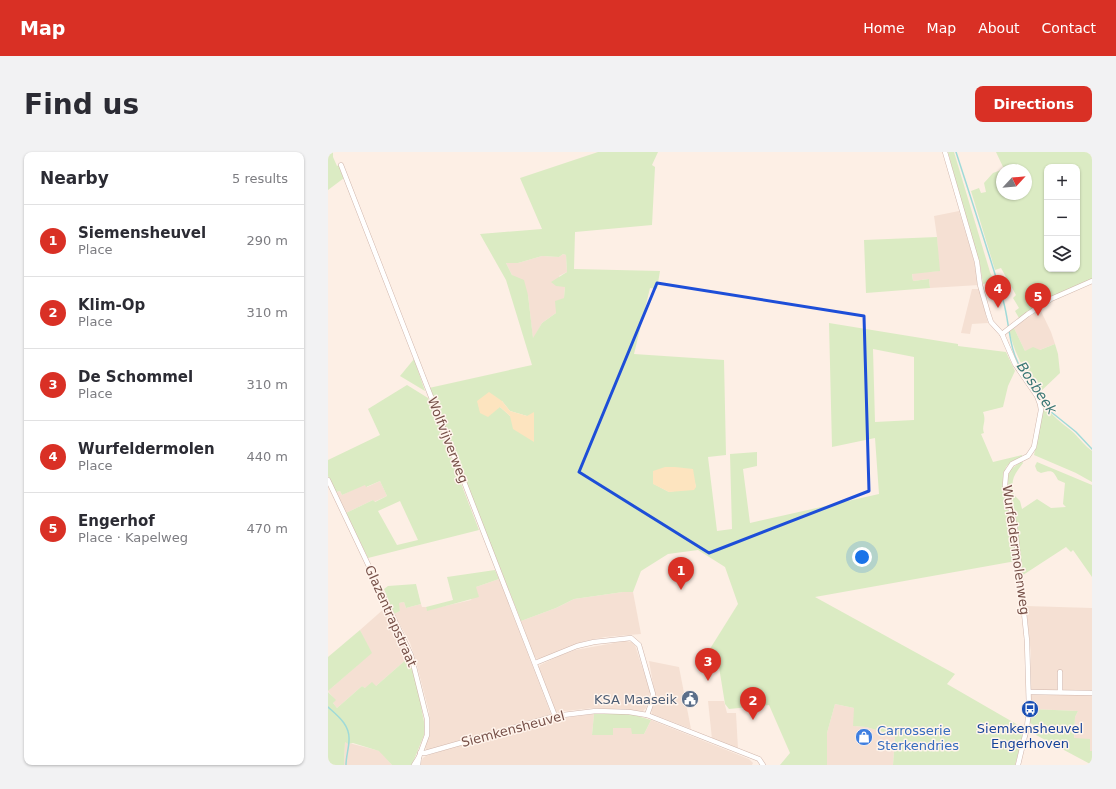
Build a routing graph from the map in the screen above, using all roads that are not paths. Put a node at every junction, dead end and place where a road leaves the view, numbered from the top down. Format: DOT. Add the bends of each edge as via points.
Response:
graph roads {
  1 [pos="945,152"];
  2 [pos="341,165"];
  3 [pos="1092,281"];
  4 [pos="1002,334"];
  5 [pos="328,480"];
  6 [pos="535,663"];
  7 [pos="1060,672"];
  8 [pos="1029,692"];
  9 [pos="1060,692"];
  10 [pos="1092,693"];
  11 [pos="647,715"];
  12 [pos="554,716"];
  13 [pos="419,755"];
  14 [pos="414,765"];
  15 [pos="418,765"];
  16 [pos="763,765"];
  17 [pos="1018,765"];
  1 -- 4 [label="street, Wurfeldermolenweg" via="977,262 988,313 991,322"];
  2 -- 6 [label="street, Wolfvijverweg"];
  3 -- 4 [label="street" via="1051,299"];
  4 -- 8 [label="street, Wurfeldermolenweg" via="1015,364 1037,396 1041,410 1032,453 1012,464 1006,473 1005,486 1015,527 1026,627"];
  5 -- 13 [label="street, Glazentrapstraat" via="411,655 428,719 427,735"];
  6 -- 11 [label="street" via="577,646 631,638 639,644 653,694"];
  6 -- 12 [label="street, Wolfvijverweg"];
  7 -- 9 [label="street"];
  8 -- 9 [label="street"];
  8 -- 17 [label="street, Wurfeldermolenweg" via="1027,724"];
  9 -- 10 [label="street"];
  11 -- 12 [label="street, Siemkensheuvel" via="596,711"];
  11 -- 16 [label="street, Siemkensheuvel" via="759,759"];
  12 -- 13 [label="street, Siemkensheuvel"];
  13 -- 14 [label="street, Glazentrapstraat"];
  13 -- 15 [label="street, Glazentrapstraat"];
}
